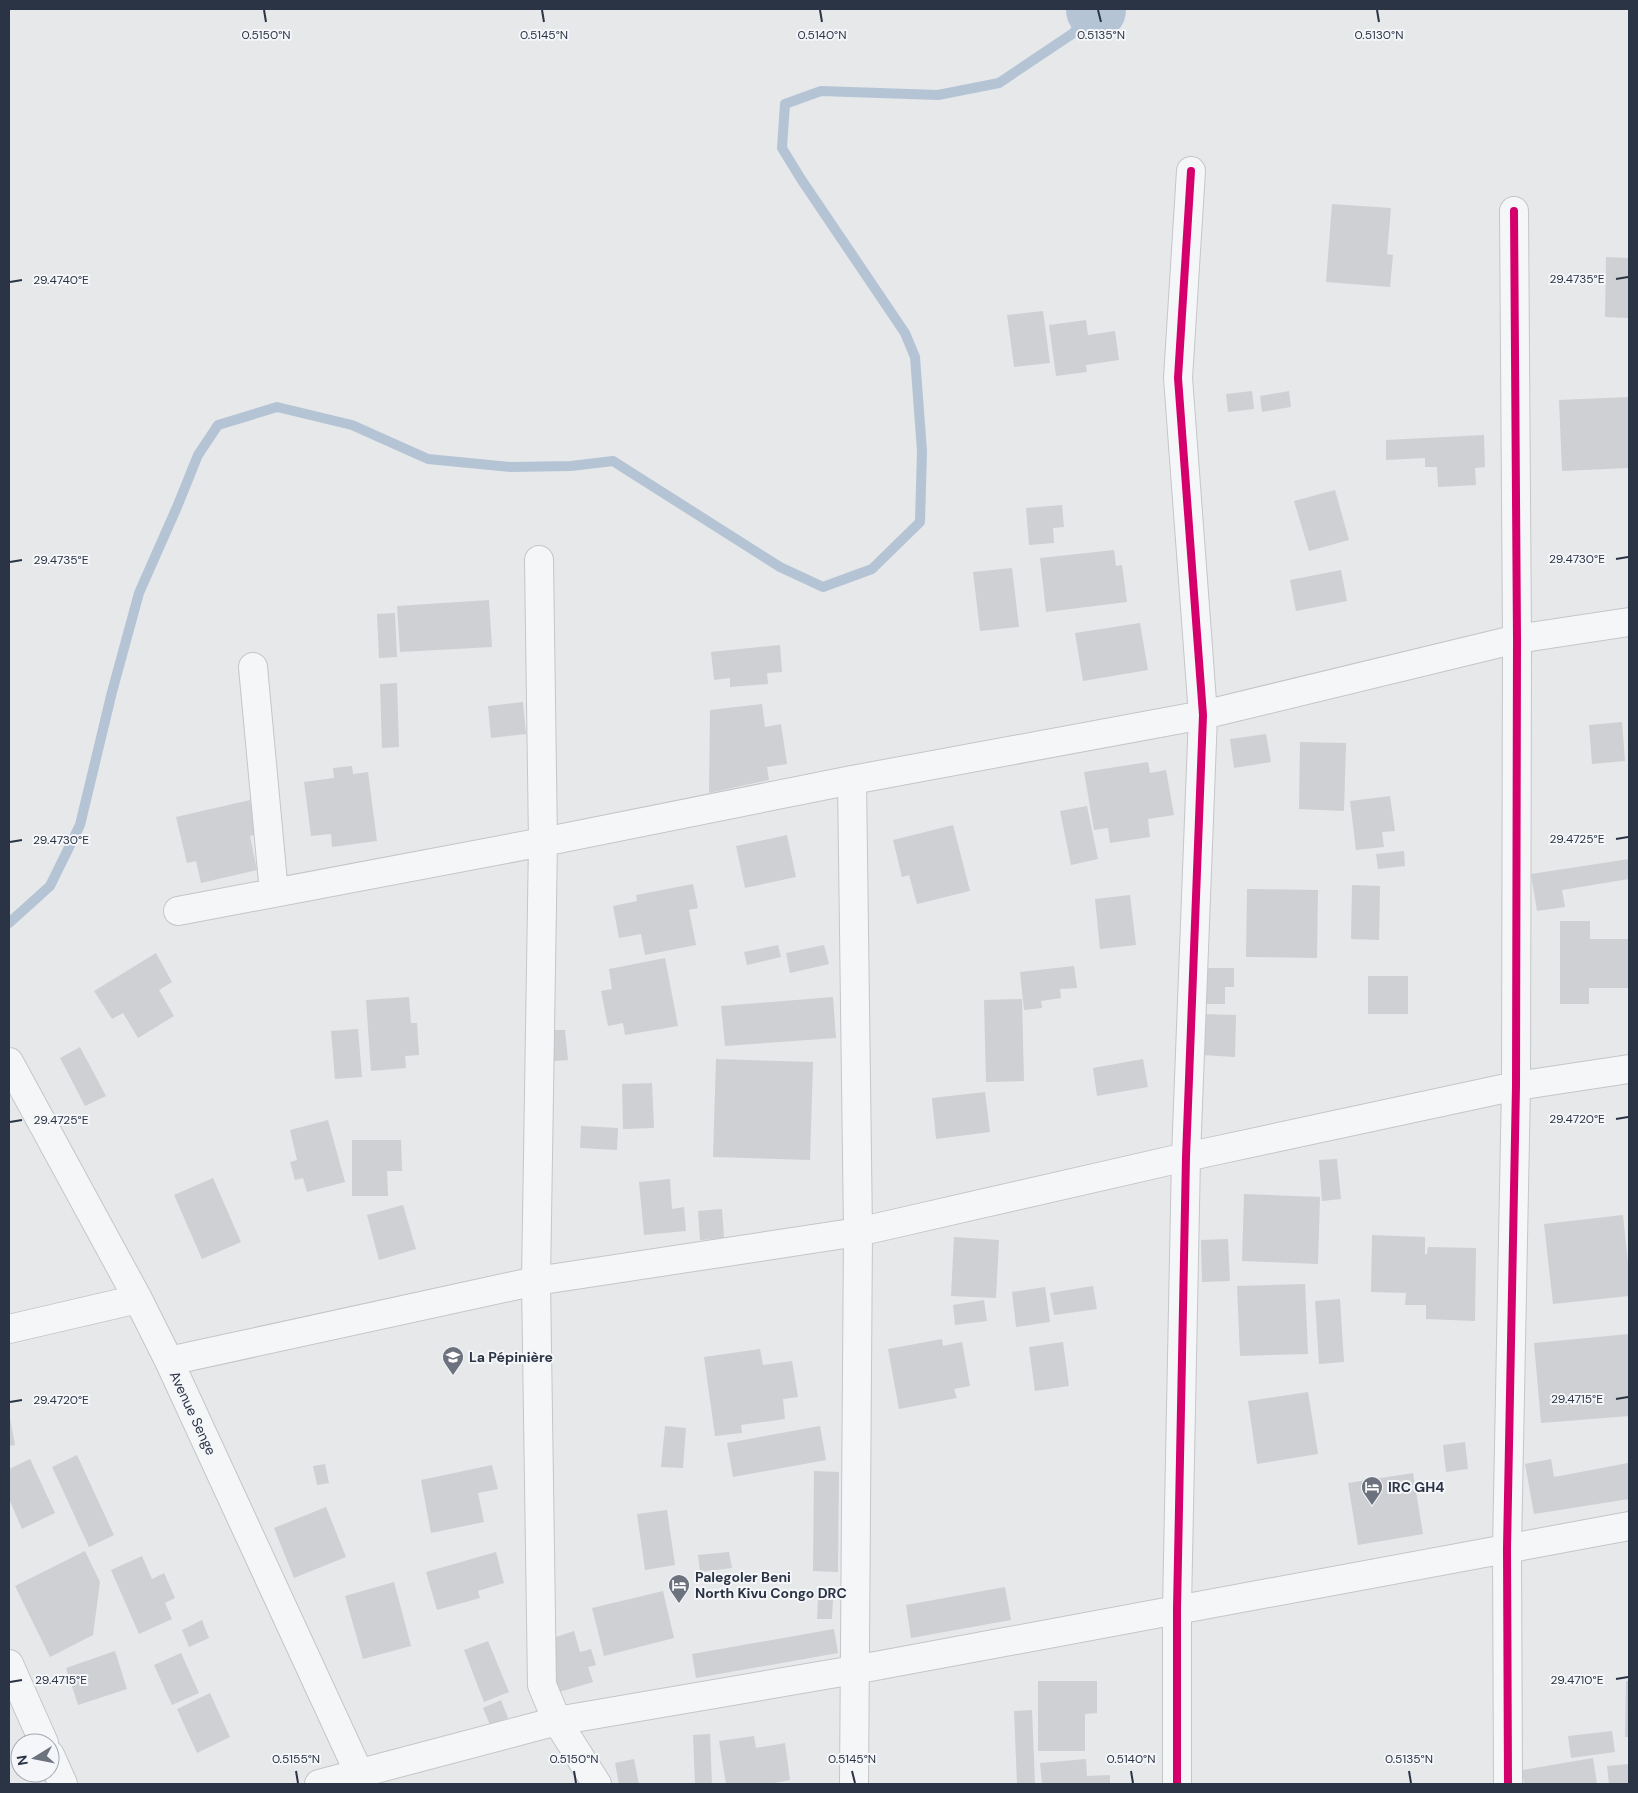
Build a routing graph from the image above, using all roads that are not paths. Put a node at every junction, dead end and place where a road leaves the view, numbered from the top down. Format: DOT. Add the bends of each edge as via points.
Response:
graph roads {
  1 [pos="1191,172"];
  2 [pos="1514,212"];
  3 [pos="539,560"];
  4 [pos="1629,622"];
  5 [pos="1517,639"];
  6 [pos="253,667"];
  7 [pos="1203,715"];
  8 [pos="852,780"];
  9 [pos="544,842"];
  10 [pos="274,893"];
  11 [pos="178,912"];
  12 [pos="9,1062"];
  13 [pos="1629,1069"];
  14 [pos="1516,1086"];
  15 [pos="1186,1157"];
  16 [pos="858,1232"];
  17 [pos="536,1281"];
  18 [pos="138,1299"];
  19 [pos="9,1329"];
  20 [pos="169,1361"];
  21 [pos="1629,1526"];
  22 [pos="1506,1548"];
  23 [pos="1177,1609"];
  24 [pos="9,1664"];
  25 [pos="854,1670"];
  26 [pos="557,1721"];
  27 [pos="40,1733"];
  28 [pos="359,1773"];
  29 [pos="319,1784"];
  30 [pos="597,1784"];
  31 [pos="854,1784"];
  32 [pos="1178,1784"];
  33 [pos="1508,1784"];
  1 -- 7 [label="street" via="1178,378"];
  2 -- 5 [label="street"];
  3 -- 9 [label="street"];
  4 -- 5 [label="street"];
  5 -- 7 [label="street"];
  5 -- 14 [label="street"];
  6 -- 10 [label="street"];
  7 -- 8 [label="street"];
  7 -- 15 [label="street"];
  8 -- 9 [label="street"];
  8 -- 16 [label="street"];
  9 -- 10 [label="street"];
  9 -- 17 [label="street"];
  10 -- 11 [label="street"];
  12 -- 18 [label="street, Avenue Senge"];
  13 -- 14 [label="street"];
  14 -- 15 [label="street"];
  14 -- 22 [label="street"];
  15 -- 16 [label="street"];
  15 -- 23 [label="street"];
  16 -- 17 [label="street"];
  16 -- 25 [label="street"];
  17 -- 20 [label="street"];
  17 -- 26 [label="street" via="542,1685"];
  18 -- 19 [label="street"];
  18 -- 20 [label="street, Avenue Senge"];
  20 -- 28 [label="street, Avenue Senge"];
  21 -- 22 [label="street"];
  22 -- 23 [label="street"];
  22 -- 33 [label="street"];
  23 -- 25 [label="street"];
  23 -- 32 [label="street"];
  24 -- 27 [label="street"];
  25 -- 26 [label="street"];
  25 -- 31 [label="street"];
  26 -- 28 [label="street"];
  26 -- 30 [label="street"];
  28 -- 29 [label="street"];
}
